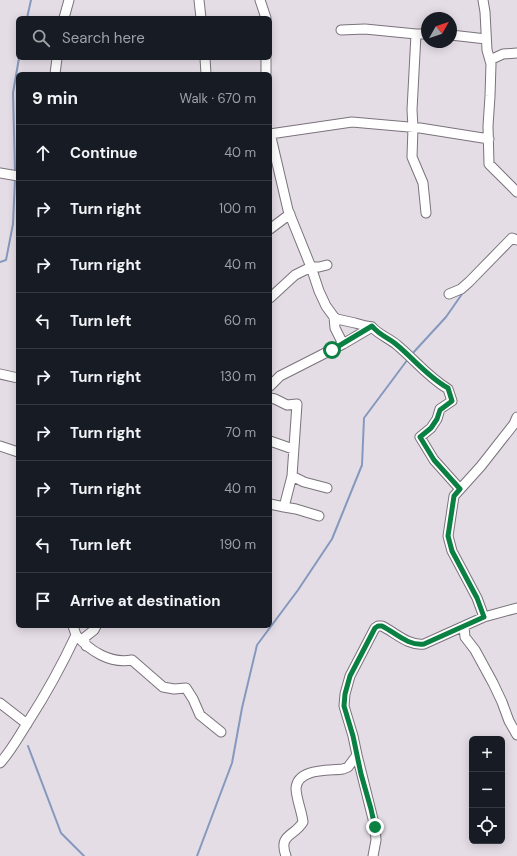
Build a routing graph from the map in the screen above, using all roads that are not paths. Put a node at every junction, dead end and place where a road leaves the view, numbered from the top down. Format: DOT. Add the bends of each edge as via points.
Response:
graph roads {
  1 [pos="69,0"];
  2 [pos="199,0"];
  3 [pos="260,0"];
  4 [pos="483,0"];
  5 [pos="65,16"];
  6 [pos="201,16"];
  7 [pos="265,16"];
  8 [pos="341,30"];
  9 [pos="416,34"];
  10 [pos="421,34"];
  11 [pos="457,36"];
  12 [pos="486,39"];
  13 [pos="517,53"];
  14 [pos="57,60"];
  15 [pos="205,60"];
  16 [pos="266,60"];
  17 [pos="490,60"];
  18 [pos="55,72"];
  19 [pos="206,72"];
  20 [pos="266,72"];
  21 [pos="413,127"];
  22 [pos="272,133"];
  23 [pos="489,139"];
  24 [pos="272,142"];
  25 [pos="0,173"];
  26 [pos="16,176"];
  27 [pos="517,192"];
  28 [pos="426,213"];
  29 [pos="290,214"];
  30 [pos="272,228"];
  31 [pos="517,240"];
  32 [pos="327,265"];
  33 [pos="310,267"];
  34 [pos="450,294"];
  35 [pos="272,296"];
  36 [pos="334,316"];
  37 [pos="372,326"];
  38 [pos="343,344"];
  39 [pos="0,374"];
  40 [pos="16,378"];
  41 [pos="272,384"];
  42 [pos="272,398"];
  43 [pos="517,417"];
  44 [pos="272,442"];
  45 [pos="0,446"];
  46 [pos="293,449"];
  47 [pos="16,451"];
  48 [pos="292,476"];
  49 [pos="327,488"];
  50 [pos="460,489"];
  51 [pos="272,504"];
  52 [pos="284,507"];
  53 [pos="319,516"];
  54 [pos="517,608"];
  55 [pos="484,617"];
  56 [pos="464,627"];
  57 [pos="74,628"];
  58 [pos="95,628"];
  59 [pos="76,635"];
  60 [pos="86,646"];
  61 [pos="0,703"];
  62 [pos="27,724"];
  63 [pos="221,732"];
  64 [pos="517,735"];
  65 [pos="357,755"];
  66 [pos="0,763"];
  67 [pos="286,856"];
  68 [pos="373,856"];
  1 -- 5 [label="street"];
  2 -- 6 [label="street"];
  3 -- 7 [label="street"];
  4 -- 12 [label="street"];
  8 -- 9 [label="street" via="365,29"];
  9 -- 10 [label="street"];
  9 -- 21 [label="street"];
  11 -- 12 [label="street"];
  12 -- 17 [label="street"];
  13 -- 17 [label="street" via="503,54"];
  14 -- 18 [label="street"];
  15 -- 19 [label="street"];
  16 -- 20 [label="street"];
  17 -- 23 [label="street"];
  21 -- 22 [label="street" via="352,122"];
  21 -- 23 [label="street"];
  21 -- 28 [label="street" via="412,157 423,183"];
  23 -- 27 [label="street" via="489,164"];
  24 -- 29 [label="street"];
  25 -- 26 [label="street"];
  29 -- 30 [label="street"];
  29 -- 33 [label="street"];
  31 -- 34 [label="street" via="512,238 469,282"];
  32 -- 33 [label="street"];
  33 -- 35 [label="street" via="295,274"];
  33 -- 36 [label="street" via="326,306"];
  36 -- 37 [label="street" via="337,319"];
  36 -- 38 [label="street" via="335,328"];
  37 -- 38 [label="street"];
  37 -- 50 [label="street" via="417,362 432,378 448,388 452,401 440,410 431,428 420,437 434,460"];
  38 -- 41 [label="street" via="280,376"];
  39 -- 40 [label="street"];
  42 -- 46 [label="street" via="287,405 297,404"];
  43 -- 50 [label="street" via="481,466"];
  44 -- 46 [label="street"];
  45 -- 47 [label="street"];
  46 -- 48 [label="street"];
  48 -- 49 [label="street"];
  48 -- 52 [label="street"];
  50 -- 55 [label="street" via="454,496 448,536 452,551"];
  51 -- 52 [label="street"];
  52 -- 53 [label="street" via="296,508"];
  54 -- 55 [label="street"];
  55 -- 56 [label="street"];
  56 -- 64 [label="street" via="465,636 493,683"];
  56 -- 65 [label="street" via="416,645 382,626 375,628 350,676 345,694 344,706"];
  57 -- 59 [label="street"];
  58 -- 60 [label="street" via="84,638"];
  59 -- 60 [label="street"];
  59 -- 62 [label="street"];
  60 -- 63 [label="street" via="115,660 132,660 163,686 174,689 186,688 200,715"];
  61 -- 62 [label="street"];
  62 -- 66 [label="street"];
  65 -- 67 [label="street" via="348,767 307,773 298,782 296,788 303,822 285,839 283,844"];
  65 -- 68 [label="street" via="375,827"];
}
